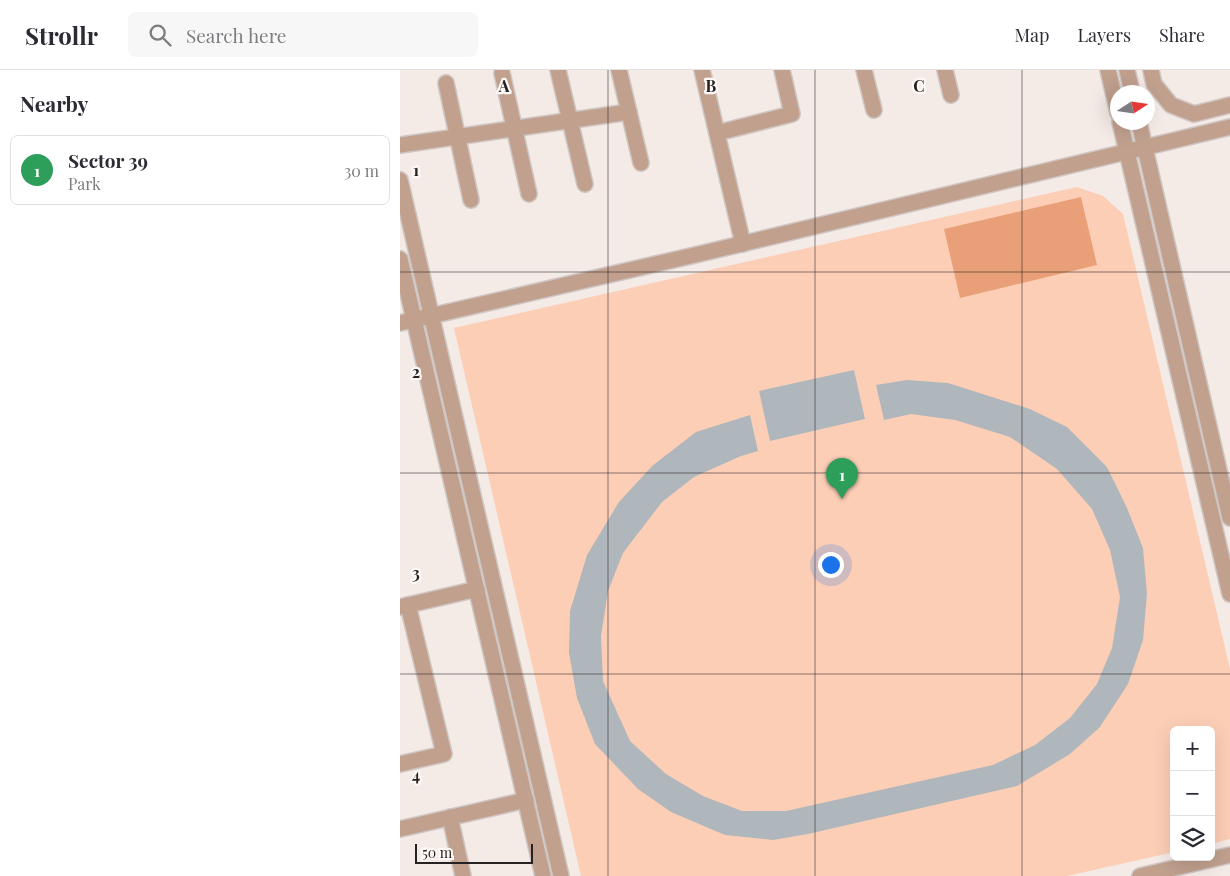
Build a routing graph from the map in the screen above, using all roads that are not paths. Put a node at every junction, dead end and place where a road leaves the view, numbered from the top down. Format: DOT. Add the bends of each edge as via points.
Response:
graph roads {
  1 [pos="558,70"];
  2 [pos="619,70"];
  3 [pos="702,70"];
  4 [pos="782,70"];
  5 [pos="864,70"];
  6 [pos="945,70"];
  7 [pos="1108,70"];
  8 [pos="1127,70"];
  9 [pos="1151,70"];
  10 [pos="502,73"];
  11 [pos="446,83"];
  12 [pos="1111,85"];
  13 [pos="1130,85"];
  14 [pos="951,95"];
  15 [pos="1230,105"];
  16 [pos="874,110"];
  17 [pos="629,112"];
  18 [pos="570,121"];
  19 [pos="1230,127"];
  20 [pos="515,129"];
  21 [pos="1122,130"];
  22 [pos="1141,130"];
  23 [pos="717,133"];
  24 [pos="458,137"];
  25 [pos="400,145"];
  26 [pos="1144,148"];
  27 [pos="1126,152"];
  28 [pos="641,163"];
  29 [pos="400,180"];
  30 [pos="585,184"];
  31 [pos="529,194"];
  32 [pos="472,200"];
  33 [pos="743,244"];
  34 [pos="400,259"];
  35 [pos="432,316"];
  36 [pos="407,322"];
  37 [pos="1228,495"];
  38 [pos="1230,518"];
  39 [pos="477,589"];
  40 [pos="1230,594"];
  41 [pos="404,606"];
  42 [pos="400,764"];
  43 [pos="526,800"];
  44 [pos="450,818"];
  45 [pos="400,829"];
  46 [pos="1230,856"];
  47 [pos="463,876"];
  48 [pos="543,876"];
  49 [pos="561,876"];
  50 [pos="1140,876"];
  1 -- 18 [label="street"];
  2 -- 17 [label="street"];
  3 -- 23 [label="street"];
  4 -- 23 [label="street" via="792,114"];
  5 -- 16 [label="street"];
  6 -- 14 [label="street"];
  7 -- 12 [label="street"];
  8 -- 13 [label="street"];
  9 -- 15 [label="street" via="1154,84 1171,105 1194,114"];
  10 -- 20 [label="street"];
  11 -- 24 [label="street"];
  17 -- 18 [label="street"];
  17 -- 28 [label="street"];
  18 -- 20 [label="street"];
  18 -- 30 [label="street"];
  19 -- 26 [label="street"];
  20 -- 24 [label="street"];
  20 -- 31 [label="street"];
  21 -- 27 [label="street"];
  22 -- 26 [label="street"];
  23 -- 33 [label="street"];
  24 -- 25 [label="street"];
  24 -- 32 [label="street"];
  26 -- 27 [label="street"];
  26 -- 37 [label="street"];
  27 -- 33 [label="street"];
  27 -- 40 [label="street"];
  29 -- 35 [label="street"];
  33 -- 35 [label="street"];
  34 -- 36 [label="street"];
  35 -- 36 [label="street"];
  35 -- 49 [label="street"];
  36 -- 39 [label="street"];
  37 -- 38 [label="street"];
  39 -- 41 [label="street"];
  39 -- 43 [label="street"];
  41 -- 42 [label="street" via="444,754"];
  43 -- 44 [label="street"];
  43 -- 48 [label="street"];
  44 -- 45 [label="street"];
  44 -- 47 [label="street"];
  46 -- 50 [label="street"];
}
